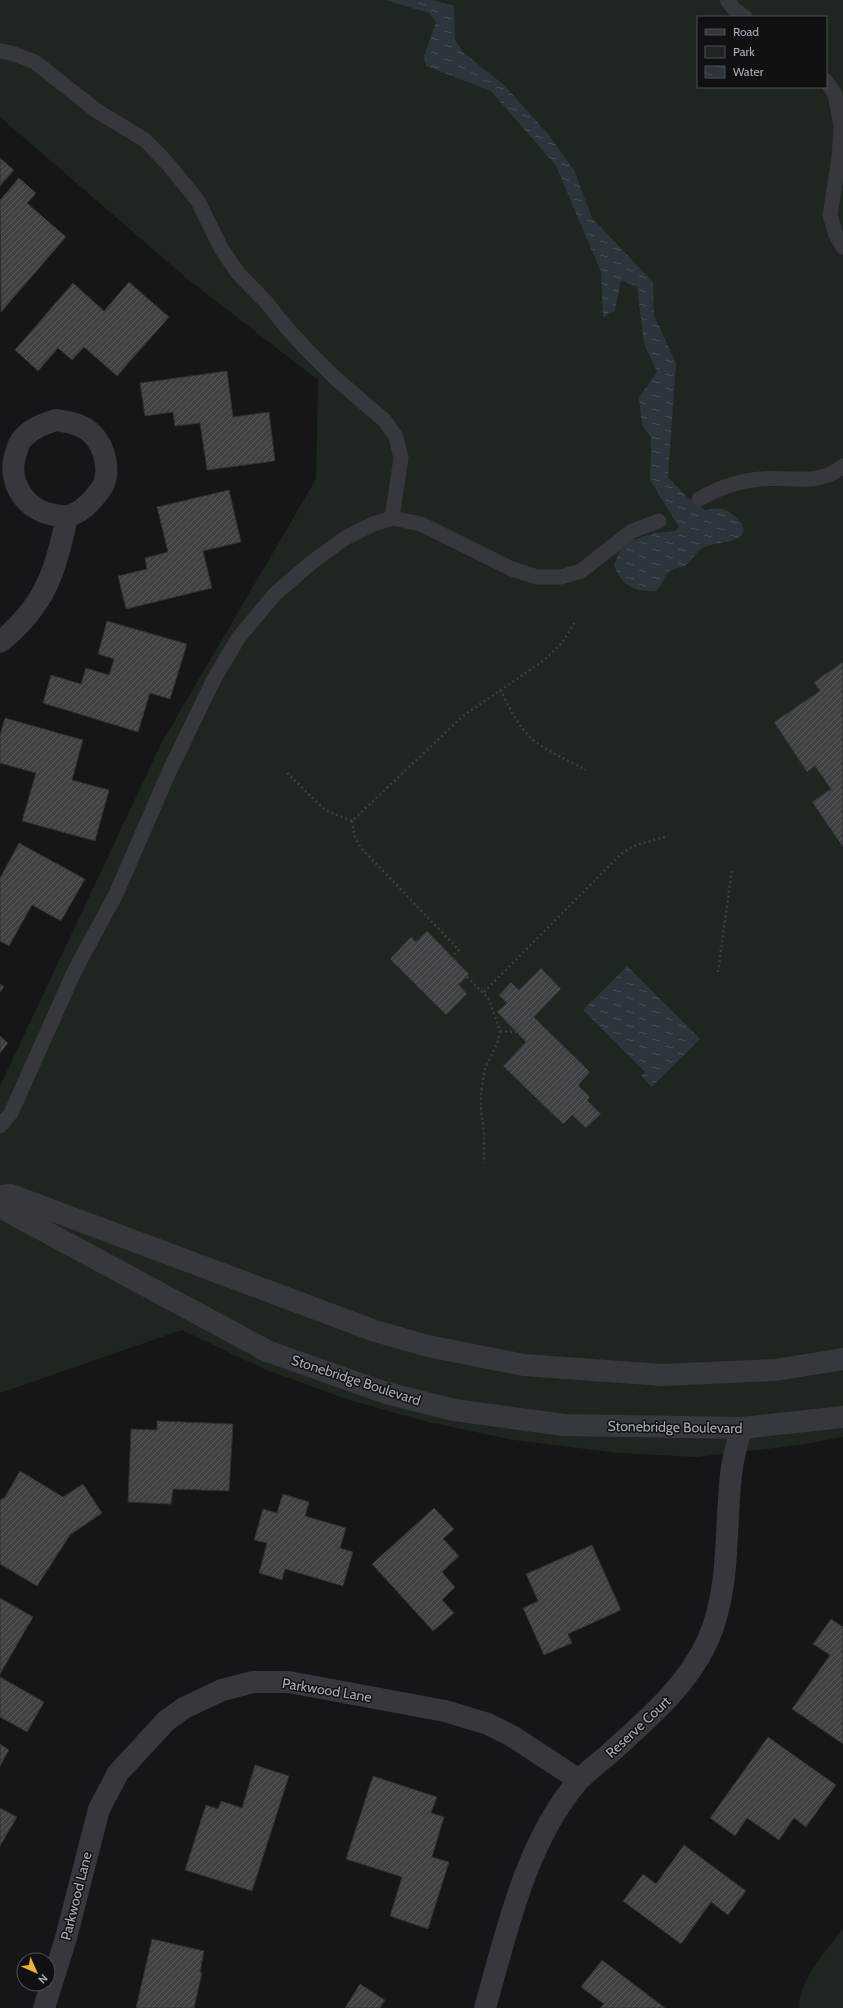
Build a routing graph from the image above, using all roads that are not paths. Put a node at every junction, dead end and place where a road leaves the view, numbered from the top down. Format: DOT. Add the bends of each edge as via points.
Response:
graph roads {
  1 [pos="727,0"];
  2 [pos="744,16"];
  3 [pos="0,51"];
  4 [pos="827,82"];
  5 [pos="843,247"];
  6 [pos="843,466"];
  7 [pos="699,499"];
  8 [pos="67,516"];
  9 [pos="392,518"];
  10 [pos="659,521"];
  11 [pos="0,642"];
  12 [pos="0,1126"];
  13 [pos="0,1196"];
  14 [pos="0,1207"];
  15 [pos="843,1359"];
  16 [pos="843,1417"];
  17 [pos="741,1428"];
  18 [pos="579,1780"];
  19 [pos="44,2008"];
  20 [pos="485,2008"];
  1 -- 2 [label="lane"];
  3 -- 9 [label="lane" via="34,62 97,111 145,140 198,202 221,248 238,273 309,352 385,421 396,436 401,458"];
  4 -- 5 [label="lane" via="835,94 841,126 830,215"];
  6 -- 7 [label="lane" via="827,477 809,480 761,479 736,483"];
  8 -- 8 [label="street" via="86,508 102,490 107,468 102,447 90,432 75,423 56,420 40,425 21,440 12,460 14,482 26,502 46,514"];
  8 -- 11 [label="street" via="60,552 46,589 29,615"];
  9 -- 10 [label="lane" via="426,526 512,569 537,577 561,577 581,571 632,531"];
  9 -- 12 [label="lane" via="345,538 312,562 274,594 239,637 214,679 169,772 116,894 75,970 11,1113"];
  13 -- 15 [label="street" via="11,1195 375,1331 428,1346 524,1365 662,1375 775,1370"];
  14 -- 17 [label="street, Stonebridge Boulevard" via="268,1351 386,1393 454,1410 564,1425"];
  16 -- 17 [label="street, Stonebridge Boulevard"];
  17 -- 18 [label="street, Reserve Court" via="732,1466 722,1593 717,1617 707,1642 686,1678 669,1699"];
  18 -- 19 [label="street, Parkwood Lane" via="512,1736 494,1727 445,1711 289,1682 253,1682 222,1690 184,1708 166,1721 118,1773 99,1809 66,1938"];
  18 -- 20 [label="street, Reserve Court" via="558,1807 530,1863 515,1904"];
}
